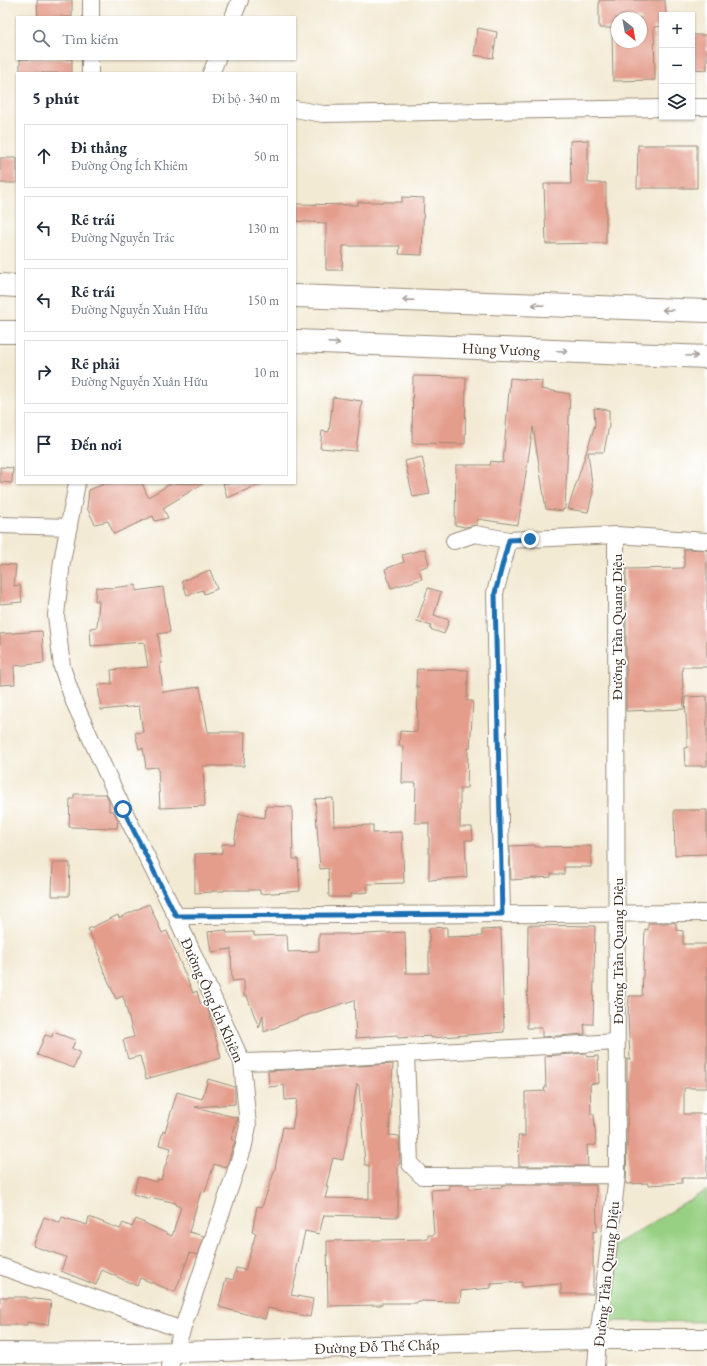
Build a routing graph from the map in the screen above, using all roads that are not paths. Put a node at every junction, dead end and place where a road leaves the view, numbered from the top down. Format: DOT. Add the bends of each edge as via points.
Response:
graph roads {
  1 [pos="91,0"];
  2 [pos="240,0"];
  3 [pos="91,16"];
  4 [pos="233,16"];
  5 [pos="90,60"];
  6 [pos="217,60"];
  7 [pos="90,72"];
  8 [pos="211,72"];
  9 [pos="695,107"];
  10 [pos="707,107"];
  11 [pos="659,108"];
  12 [pos="296,109"];
  13 [pos="0,285"];
  14 [pos="16,286"];
  15 [pos="296,296"];
  16 [pos="707,311"];
  17 [pos="0,332"];
  18 [pos="16,332"];
  19 [pos="296,341"];
  20 [pos="707,357"];
  21 [pos="77,484"];
  22 [pos="0,525"];
  23 [pos="68,527"];
  24 [pos="616,535"];
  25 [pos="454,540"];
  26 [pos="509,540"];
  27 [pos="707,541"];
  28 [pos="707,913"];
  29 [pos="502,914"];
  30 [pos="617,914"];
  31 [pos="176,916"];
  32 [pos="617,1042"];
  33 [pos="406,1054"];
  34 [pos="242,1062"];
  35 [pos="617,1175"];
  36 [pos="0,1266"];
  37 [pos="182,1330"];
  38 [pos="598,1339"];
  39 [pos="707,1339"];
  40 [pos="0,1353"];
  41 [pos="172,1359"];
  42 [pos="596,1366"];
  1 -- 3 [label="street"];
  2 -- 4 [label="street"];
  5 -- 7 [label="street"];
  6 -- 8 [label="street"];
  9 -- 10 [label="street"];
  11 -- 12 [label="street" via="323,114"];
  13 -- 14 [label="main road"];
  16 -- 15 [label="main road, one-way"];
  17 -- 18 [label="main road"];
  19 -- 20 [label="main road, Hùng Vương, one-way"];
  21 -- 23 [label="street, Đường Ông Ích Khiêm"];
  22 -- 23 [label="street"];
  23 -- 31 [label="street, Đường Ông Ích Khiêm" via="56,615 62,667 74,702"];
  24 -- 26 [label="street"];
  24 -- 27 [label="street"];
  24 -- 30 [label="street, Đường Trần Quang Diệu"];
  25 -- 26 [label="street" via="475,534"];
  26 -- 29 [label="street" via="495,593"];
  28 -- 30 [label="street"];
  29 -- 30 [label="street"];
  29 -- 31 [label="street"];
  30 -- 32 [label="street, Đường Trần Quang Diệu"];
  31 -- 34 [label="street, Đường Ông Ích Khiêm"];
  32 -- 33 [label="street"];
  32 -- 35 [label="street, Đường Trần Quang Diệu"];
  33 -- 34 [label="street"];
  33 -- 35 [label="street" via="410,1164 422,1176"];
  34 -- 37 [label="street, Đường Ông Ích Khiêm" via="248,1126 243,1149"];
  35 -- 38 [label="street, Đường Trần Quang Diệu"];
  36 -- 37 [label="street"];
  37 -- 41 [label="street, Đường Ông Ích Khiêm"];
  38 -- 39 [label="street, Đường Đỗ Thế Chấp"];
  38 -- 41 [label="street, Đường Đỗ Thế Chấp"];
  38 -- 42 [label="street, Đường Trần Quang Diệu"];
  40 -- 41 [label="street, Đường Đỗ Thế Chấp"];
}
